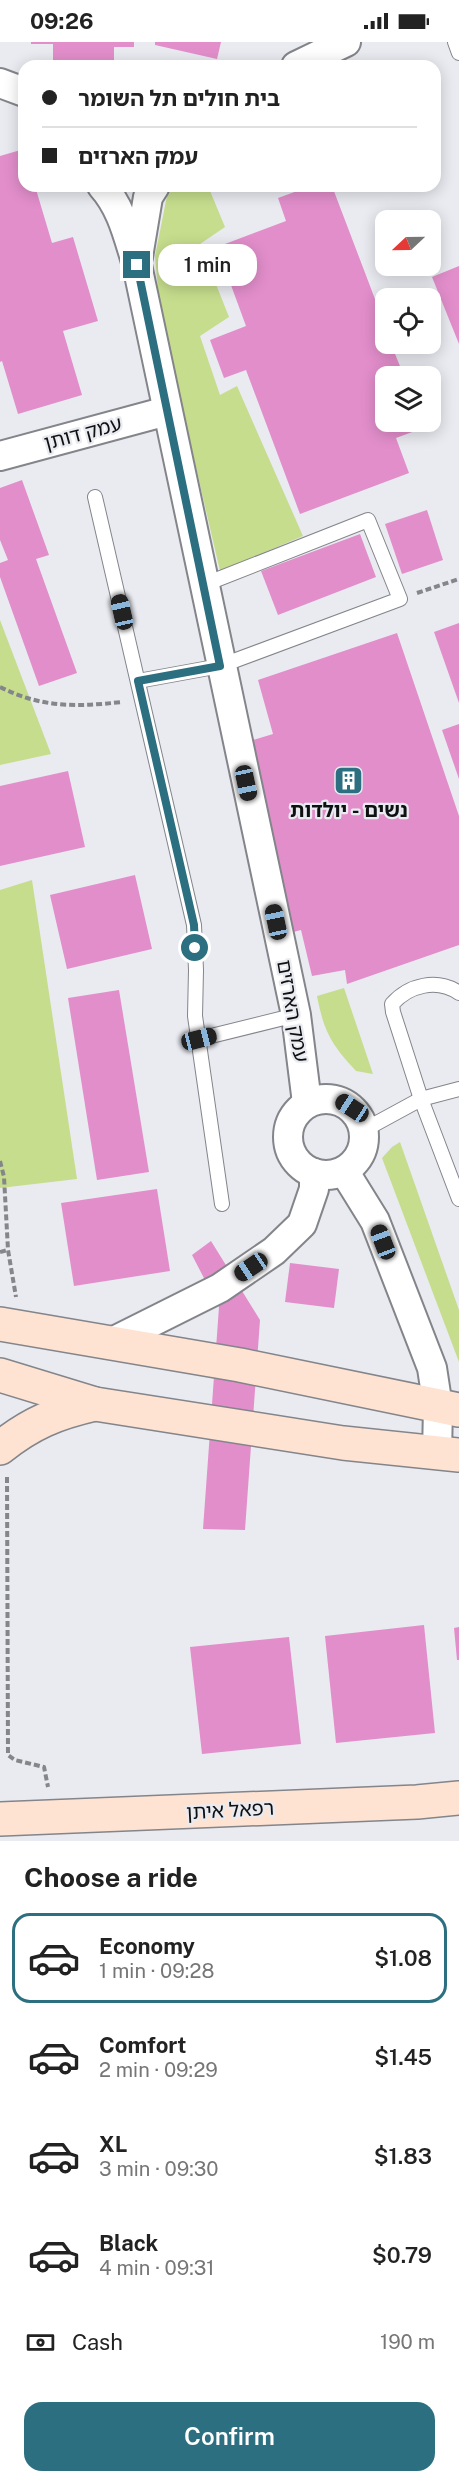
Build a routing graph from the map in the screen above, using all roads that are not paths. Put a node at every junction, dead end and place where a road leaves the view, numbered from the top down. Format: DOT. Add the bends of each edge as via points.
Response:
graph roads {
  1 [pos="346,42"];
  2 [pos="455,42"];
  3 [pos="459,53"];
  4 [pos="308,60"];
  5 [pos="0,82"];
  6 [pos="18,83"];
  7 [pos="18,90"];
  8 [pos="107,192"];
  9 [pos="151,192"];
  10 [pos="137,265"];
  11 [pos="167,411"];
  12 [pos="0,456"];
  13 [pos="95,497"];
  14 [pos="203,585"];
  15 [pos="220,666"];
  16 [pos="138,681"];
  17 [pos="459,993"];
  18 [pos="296,1016"];
  19 [pos="199,1039"];
  20 [pos="459,1089"];
  21 [pos="421,1099"];
  22 [pos="307,1103"];
  23 [pos="364,1130"];
  24 [pos="344,1171"];
  25 [pos="314,1173"];
  26 [pos="459,1199"];
  27 [pos="222,1204"];
  28 [pos="11,1326"];
  29 [pos="108,1344"];
  30 [pos="0,1375"];
  31 [pos="94,1404"];
  32 [pos="448,1409"];
  33 [pos="4,1445"];
  34 [pos="448,1455"];
  35 [pos="459,1798"];
  36 [pos="0,1819"];
  1 -- 4 [label="street"];
  2 -- 3 [label="lane"];
  5 -- 6 [label="street"];
  5 -- 7 [label="street"];
  8 -- 10 [label="street, עמק הארזים" via="125,226"];
  9 -- 10 [label="street"];
  10 -- 11 [label="street, עמק הארזים"];
  11 -- 12 [label="street, עמק דותן"];
  11 -- 14 [label="street, עמק הארזים"];
  13 -- 16 [label="lane"];
  14 -- 15 [label="street, עמק הארזים"];
  14 -- 15 [label="lane" via="368,520 400,599"];
  15 -- 16 [label="lane"];
  15 -- 18 [label="street, עמק הארזים"];
  16 -- 19 [label="lane" via="194,925"];
  17 -- 21 [label="lane" via="437,984 420,986 401,993 392,1004"];
  18 -- 19 [label="lane"];
  18 -- 22 [label="street, עמק הארזים"];
  19 -- 27 [label="lane"];
  20 -- 21 [label="lane"];
  21 -- 23 [label="lane"];
  21 -- 26 [label="lane"];
  22 -- 23 [label="street" via="324,1099 342,1102 352,1108"];
  22 -- 25 [label="street" via="290,1122 289,1147 303,1168"];
  23 -- 24 [label="street" via="361,1153"];
  24 -- 25 [label="street"];
  24 -- 32 [label="street" via="375,1221"];
  25 -- 29 [label="street" via="314,1189 302,1224 283,1244 220,1288"];
  28 -- 29 [label="street"];
  29 -- 32 [label="street" via="240,1365"];
  30 -- 31 [label="street"];
  31 -- 33 [label="street" via="59,1412"];
  31 -- 34 [label="street" via="343,1443"];
  32 -- 34 [label="street"];
  35 -- 36 [label="street, רפאל איתן"];
}
